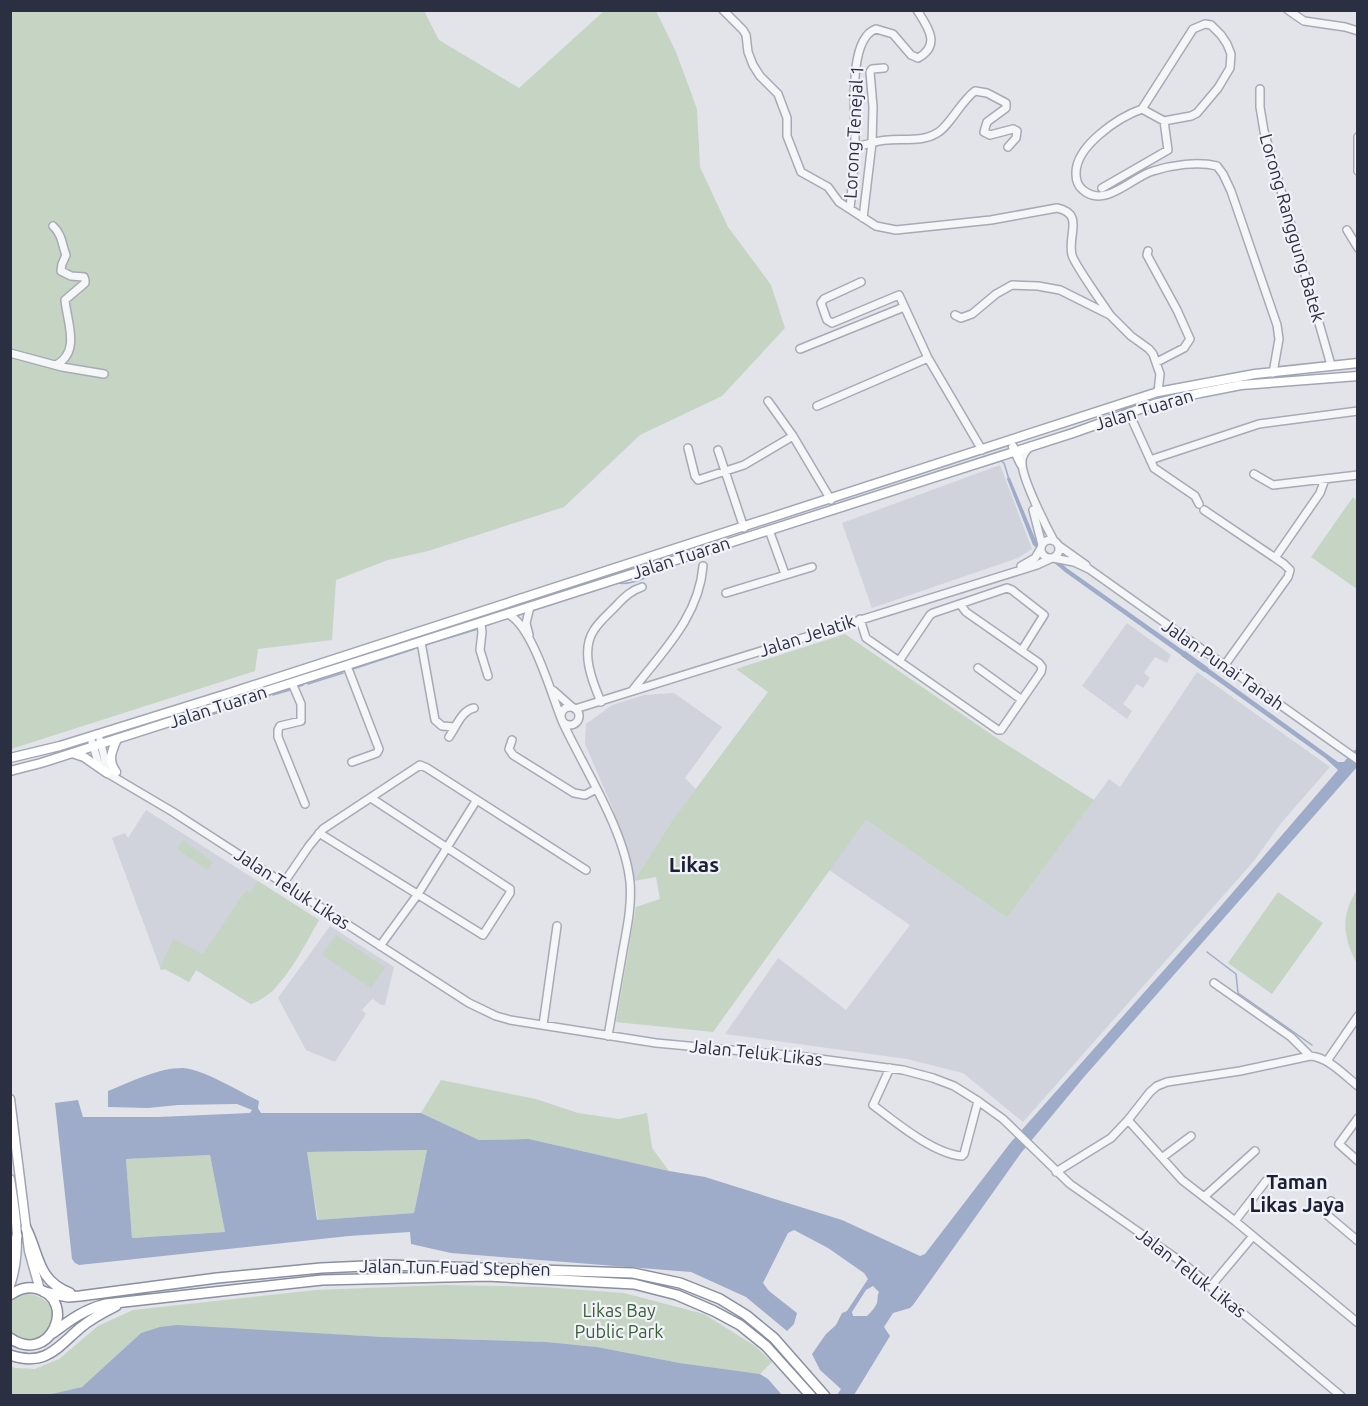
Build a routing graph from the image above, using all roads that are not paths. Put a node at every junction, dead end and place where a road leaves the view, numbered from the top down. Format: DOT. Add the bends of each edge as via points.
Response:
graph roads {
  1 [pos="723,10"];
  2 [pos="917,10"];
  3 [pos="1288,10"];
  4 [pos="1358,32"];
  5 [pos="884,68"];
  6 [pos="1260,89"];
  7 [pos="1142,109"];
  8 [pos="1164,121"];
  9 [pos="1358,137"];
  10 [pos="872,143"];
  11 [pos="855,147"];
  12 [pos="1008,147"];
  13 [pos="1358,171"];
  14 [pos="1102,188"];
  15 [pos="850,209"];
  16 [pos="863,218"];
  17 [pos="53,226"];
  18 [pos="1347,230"];
  19 [pos="1358,248"];
  20 [pos="1148,251"];
  21 [pos="861,282"];
  22 [pos="904,307"];
  23 [pos="955,315"];
  24 [pos="1110,315"];
  25 [pos="800,349"];
  26 [pos="10,353"];
  27 [pos="928,358"];
  28 [pos="1157,362"];
  29 [pos="1358,363"];
  30 [pos="56,365"];
  31 [pos="1330,365"];
  32 [pos="1317,367"];
  33 [pos="1274,373"];
  34 [pos="104,374"];
  35 [pos="1353,376"];
  36 [pos="1158,392"];
  37 [pos="768,401"];
  38 [pos="818,406"];
  39 [pos="1358,411"];
  40 [pos="1129,413"];
  41 [pos="793,436"];
  42 [pos="1033,445"];
  43 [pos="688,448"];
  44 [pos="718,450"];
  45 [pos="982,450"];
  46 [pos="1016,450"];
  47 [pos="1000,454"];
  48 [pos="955,459"];
  49 [pos="1150,460"];
  50 [pos="1021,464"];
  51 [pos="725,471"];
  52 [pos="1254,474"];
  53 [pos="1358,474"];
  54 [pos="1325,478"];
  55 [pos="831,500"];
  56 [pos="744,528"];
  57 [pos="769,530"];
  58 [pos="735,531"];
  59 [pos="1056,543"];
  60 [pos="1042,547"];
  61 [pos="1052,558"];
  62 [pos="1275,558"];
  63 [pos="703,566"];
  64 [pos="812,567"];
  65 [pos="1089,569"];
  66 [pos="1017,570"];
  67 [pos="785,574"];
  68 [pos="642,587"];
  69 [pos="726,593"];
  70 [pos="960,604"];
  71 [pos="530,607"];
  72 [pos="506,610"];
  73 [pos="860,620"];
  74 [pos="481,623"];
  75 [pos="531,643"];
  76 [pos="421,645"];
  77 [pos="1022,650"];
  78 [pos="898,661"];
  79 [pos="347,666"];
  80 [pos="1224,666"];
  81 [pos="978,668"];
  82 [pos="488,676"];
  83 [pos="292,683"];
  84 [pos="551,687"];
  85 [pos="631,692"];
  86 [pos="231,698"];
  87 [pos="1022,700"];
  88 [pos="599,702"];
  89 [pos="474,708"];
  90 [pos="573,708"];
  91 [pos="562,719"];
  92 [pos="578,719"];
  93 [pos="455,727"];
  94 [pos="96,735"];
  95 [pos="449,737"];
  96 [pos="117,739"];
  97 [pos="512,740"];
  98 [pos="575,744"];
  99 [pos="97,745"];
  100 [pos="72,753"];
  101 [pos="10,758"];
  102 [pos="1358,760"];
  103 [pos="352,762"];
  104 [pos="10,771"];
  105 [pos="111,773"];
  106 [pos="596,789"];
  107 [pos="371,798"];
  108 [pos="476,801"];
  109 [pos="305,804"];
  110 [pos="319,833"];
  111 [pos="446,848"];
  112 [pos="586,870"];
  113 [pos="283,884"];
  114 [pos="418,894"];
  115 [pos="557,926"];
  116 [pos="380,946"];
  117 [pos="1214,983"];
  118 [pos="1358,1016"];
  119 [pos="543,1024"];
  120 [pos="608,1036"];
  121 [pos="1310,1056"];
  122 [pos="1327,1061"];
  123 [pos="890,1068"];
  124 [pos="1358,1086"];
  125 [pos="10,1099"];
  126 [pos="978,1101"];
  127 [pos="1358,1118"];
  128 [pos="1128,1120"];
  129 [pos="1191,1136"];
  130 [pos="1255,1151"];
  131 [pos="1163,1157"];
  132 [pos="1358,1161"];
  133 [pos="1056,1172"];
  134 [pos="10,1179"];
  135 [pos="1266,1181"];
  136 [pos="1204,1197"];
  137 [pos="1330,1201"];
  138 [pos="1234,1221"];
  139 [pos="26,1228"];
  140 [pos="17,1236"];
  141 [pos="1253,1236"];
  142 [pos="1358,1241"];
  143 [pos="10,1263"];
  144 [pos="10,1286"];
  145 [pos="1211,1286"];
  146 [pos="42,1291"];
  147 [pos="10,1295"];
  148 [pos="78,1296"];
  149 [pos="127,1301"];
  150 [pos="1358,1323"];
  151 [pos="53,1333"];
  152 [pos="11,1338"];
  153 [pos="10,1354"];
  154 [pos="811,1395"];
  155 [pos="825,1395"];
  156 [pos="1341,1395"];
  1 -- 15 [label="street" via="743,30 753,64 778,94 787,118 787,136 801,172 828,187"];
  2 -- 11 [label="street, Lorong Tenejal 1" via="931,31 929,48 918,58 886,31 876,28 866,35 854,74"];
  3 -- 4 [label="street" via="1304,21"];
  5 -- 10 [label="street" via="870,72"];
  6 -- 31 [label="street, Lorong Ranggung Batek" via="1264,131"];
  7 -- 8 [label="street"];
  7 -- 8 [label="street" via="1193,28 1211,25 1227,44 1230,68 1197,113"];
  7 -- 33 [label="street" via="1111,125 1091,142 1076,166 1080,188 1087,194 1103,197 1152,171 1194,164 1217,166 1231,191 1277,325"];
  8 -- 14 [label="street" via="1168,150"];
  9 -- 13 [label="street"];
  10 -- 11 [label="street"];
  10 -- 12 [label="street" via="938,133 975,91 1006,103 1003,112 987,122 984,132 990,135 1017,131"];
  10 -- 16 [label="street"];
  11 -- 15 [label="street, Lorong Tenejal 1"];
  15 -- 16 [label="street"];
  16 -- 24 [label="street" via="876,226 906,230 1057,208 1067,210 1072,215 1072,257"];
  17 -- 30 [label="street" via="61,234 66,255 61,271 85,279 65,300 70,346 66,357"];
  18 -- 19 [label="street"];
  20 -- 28 [label="street" via="1190,339 1184,348"];
  21 -- 22 [label="street" via="824,299 821,303 829,322 898,295"];
  22 -- 25 [label="street"];
  22 -- 27 [label="street"];
  23 -- 24 [label="street" via="961,318 972,314 1012,285 1060,290"];
  24 -- 28 [label="street" via="1149,349"];
  26 -- 30 [label="street"];
  27 -- 38 [label="street"];
  27 -- 45 [label="street"];
  28 -- 36 [label="street"];
  29 -- 31 [label="main road, Jalan Tuaran"];
  30 -- 34 [label="street"];
  31 -- 32 [label="main road, Jalan Tuaran"];
  32 -- 33 [label="main road, Jalan Tuaran"];
  32 -- 35 [label="main road" via="1313,370 1316,374 1345,371"];
  33 -- 36 [label="main road, Jalan Tuaran"];
  35 -- 40 [label="main road, Jalan Tuaran" via="1230,387"];
  36 -- 45 [label="main road, Jalan Tuaran"];
  37 -- 41 [label="street"];
  39 -- 49 [label="street" via="1259,424"];
  40 -- 42 [label="main road, Jalan Tuaran"];
  40 -- 49 [label="street"];
  41 -- 51 [label="street" via="744,465"];
  41 -- 55 [label="street"];
  42 -- 46 [label="main road, Jalan Tuaran"];
  42 -- 50 [label="street" via="1025,452"];
  43 -- 51 [label="street" via="697,479"];
  44 -- 51 [label="street"];
  45 -- 48 [label="main road, Jalan Tuaran"];
  46 -- 47 [label="main road, Jalan Tuaran"];
  46 -- 48 [label="main road" via="1007,446"];
  46 -- 50 [label="main road"];
  47 -- 57 [label="main road, Jalan Tuaran"];
  47 -- 60 [label="street" via="1010,456 1018,465"];
  48 -- 55 [label="main road, Jalan Tuaran"];
  49 -- 62 [label="street" via="1155,470 1195,496 1201,507"];
  50 -- 59 [label="street" via="1041,518"];
  51 -- 56 [label="street"];
  52 -- 54 [label="street" via="1273,485"];
  53 -- 54 [label="street"];
  54 -- 62 [label="street" via="1320,493"];
  55 -- 56 [label="main road, Jalan Tuaran"];
  56 -- 58 [label="main road, Jalan Tuaran"];
  57 -- 58 [label="main road"];
  57 -- 67 [label="street"];
  57 -- 71 [label="main road, Jalan Tuaran"];
  58 -- 72 [label="main road, Jalan Tuaran"];
  59 -- 60 [label="street" via="1048,541"];
  59 -- 61 [label="street" via="1058,552"];
  59 -- 65 [label="street"];
  60 -- 61 [label="street" via="1044,555"];
  60 -- 66 [label="street, Jalan Jelatik" via="1035,558"];
  61 -- 65 [label="street"];
  61 -- 66 [label="street, Jalan Jelatik"];
  62 -- 80 [label="street" via="1290,570 1288,577"];
  63 -- 85 [label="street" via="693,609"];
  64 -- 67 [label="street"];
  65 -- 80 [label="street, Jalan Punai Tanah"];
  66 -- 73 [label="street, Jalan Jelatik"];
  67 -- 69 [label="street"];
  68 -- 88 [label="street" via="631,591 589,639 590,670"];
  70 -- 77 [label="street"];
  70 -- 77 [label="street" via="1006,588 1035,607 1044,615"];
  70 -- 78 [label="street" via="930,615"];
  71 -- 72 [label="main road" via="523,603"];
  71 -- 75 [label="street" via="526,627"];
  72 -- 74 [label="main road, Jalan Tuaran"];
  72 -- 75 [label="street"];
  72 -- 86 [label="main road, Jalan Tuaran"];
  73 -- 78 [label="street" via="866,638"];
  73 -- 85 [label="street, Jalan Jelatik"];
  74 -- 76 [label="main road, Jalan Tuaran"];
  74 -- 82 [label="street" via="480,651"];
  75 -- 84 [label="street"];
  76 -- 79 [label="main road, Jalan Tuaran"];
  76 -- 93 [label="street" via="435,720 442,726"];
  77 -- 87 [label="street" via="1042,667"];
  78 -- 87 [label="street" via="998,730"];
  79 -- 83 [label="main road, Jalan Tuaran"];
  79 -- 103 [label="street" via="379,749"];
  80 -- 102 [label="street, Jalan Punai Tanah"];
  81 -- 87 [label="street"];
  83 -- 86 [label="main road, Jalan Tuaran"];
  83 -- 109 [label="street" via="301,704 301,721 280,726 278,737"];
  84 -- 90 [label="street"];
  84 -- 91 [label="street"];
  85 -- 88 [label="street, Jalan Jelatik"];
  86 -- 94 [label="main road, Jalan Tuaran"];
  86 -- 96 [label="main road, Jalan Tuaran"];
  88 -- 90 [label="street, Jalan Jelatik"];
  88 -- 92 [label="street, Jalan Jelatik"];
  89 -- 93 [label="street" via="468,709"];
  90 -- 91 [label="street" via="562,711"];
  90 -- 92 [label="street"];
  91 -- 92 [label="street" via="573,724"];
  91 -- 98 [label="street"];
  92 -- 98 [label="street"];
  93 -- 95 [label="street"];
  94 -- 99 [label="street"];
  94 -- 101 [label="main road, Jalan Tuaran"];
  96 -- 99 [label="main road, Jalan Tuaran"];
  96 -- 105 [label="main road"];
  97 -- 106 [label="street" via="509,749 513,755 574,793 585,795"];
  98 -- 106 [label="street"];
  99 -- 100 [label="main road, Jalan Tuaran"];
  99 -- 105 [label="street" via="98,762"];
  100 -- 104 [label="main road, Jalan Tuaran"];
  100 -- 105 [label="main road"];
  105 -- 113 [label="street, Jalan Teluk Likas"];
  106 -- 120 [label="street" via="619,837 630,883 630,907"];
  107 -- 108 [label="street" via="420,765"];
  107 -- 110 [label="street"];
  107 -- 111 [label="street"];
  108 -- 111 [label="street"];
  108 -- 112 [label="street"];
  110 -- 113 [label="street"];
  110 -- 114 [label="street"];
  111 -- 114 [label="street"];
  111 -- 114 [label="street" via="511,891 480,935"];
  113 -- 116 [label="street, Jalan Teluk Likas"];
  114 -- 116 [label="street"];
  115 -- 119 [label="street"];
  116 -- 119 [label="street, Jalan Teluk Likas" via="480,1010 510,1020"];
  117 -- 121 [label="street" via="1291,1036"];
  118 -- 122 [label="street"];
  119 -- 120 [label="street, Jalan Teluk Likas"];
  120 -- 123 [label="street, Jalan Teluk Likas"];
  121 -- 122 [label="street"];
  121 -- 128 [label="street" via="1167,1082 1150,1092"];
  122 -- 124 [label="street"];
  123 -- 126 [label="street, Jalan Teluk Likas" via="933,1078"];
  123 -- 126 [label="street" via="873,1105 911,1134 952,1155 963,1154"];
  125 -- 139 [label="main road"];
  126 -- 133 [label="street, Jalan Teluk Likas" via="1003,1119"];
  127 -- 132 [label="street" via="1339,1144"];
  128 -- 131 [label="street"];
  128 -- 133 [label="street" via="1110,1138"];
  129 -- 131 [label="street"];
  130 -- 136 [label="street"];
  131 -- 136 [label="street" via="1182,1180"];
  133 -- 145 [label="street, Jalan Teluk Likas"];
  134 -- 140 [label="main road"];
  135 -- 138 [label="street"];
  136 -- 138 [label="street"];
  137 -- 142 [label="street" via="1324,1211 1326,1215"];
  138 -- 141 [label="street"];
  139 -- 146 [label="main road" via="31,1261"];
  139 -- 148 [label="highway" via="45,1276 54,1285"];
  140 -- 143 [label="highway"];
  140 -- 144 [label="main road" via="17,1258"];
  141 -- 145 [label="street"];
  141 -- 150 [label="street"];
  145 -- 156 [label="street, Jalan Teluk Likas"];
  146 -- 147 [label="highway, Jalan Tun Fuad Stephen" via="21,1289"];
  146 -- 148 [label="highway, Jalan Tun Fuad Stephen"];
  146 -- 151 [label="highway" via="57,1311"];
  148 -- 155 [label="highway, Jalan Tun Fuad Stephen" via="240,1276 388,1265 633,1272 680,1283 729,1304 774,1338"];
  149 -- 151 [label="highway, Jalan Tun Fuad Stephen" via="96,1306"];
  149 -- 153 [label="highway" via="90,1321 54,1352 30,1359"];
  149 -- 154 [label="highway, Jalan Tun Fuad Stephen" via="344,1279 487,1276 634,1284 677,1295 740,1325 766,1346"];
  151 -- 152 [label="highway, Jalan Tun Fuad Stephen" via="33,1345"];
}
